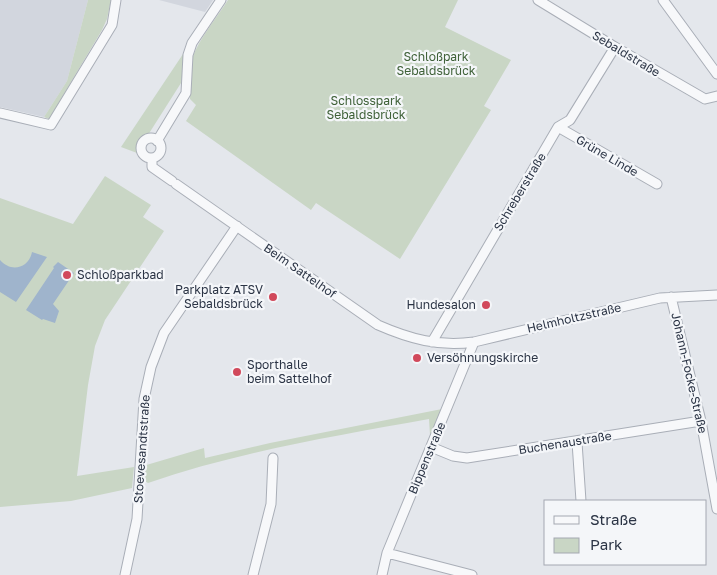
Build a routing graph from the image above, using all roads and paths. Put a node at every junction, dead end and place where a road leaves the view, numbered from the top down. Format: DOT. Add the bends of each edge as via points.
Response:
graph roads {
  1 [pos="116,0"];
  2 [pos="221,0"];
  3 [pos="538,0"];
  4 [pos="663,0"];
  5 [pos="615,48"];
  6 [pos="717,74"];
  7 [pos="717,96"];
  8 [pos="0,113"];
  9 [pos="558,128"];
  10 [pos="158,141"];
  11 [pos="152,158"];
  12 [pos="657,184"];
  13 [pos="237,226"];
  14 [pos="717,295"];
  15 [pos="672,297"];
  16 [pos="432,342"];
  17 [pos="474,342"];
  18 [pos="701,421"];
  19 [pos="577,442"];
  20 [pos="431,447"];
  21 [pos="273,458"];
  22 [pos="581,500"];
  23 [pos="717,509"];
  24 [pos="387,553"];
  25 [pos="125,575"];
  26 [pos="253,575"];
  27 [pos="382,575"];
  28 [pos="472,575"];
  1 -- 8 [label="street" via="112,25 50,125"];
  2 -- 10 [label="street" via="192,43 188,55 186,93"];
  3 -- 5 [label="street, Sebaldstraße"];
  4 -- 6 [label="street"];
  5 -- 7 [label="street, Sebaldstraße" via="705,99"];
  5 -- 9 [label="street, Schreberstraße" via="570,120"];
  9 -- 12 [label="street, Grüne Linde"];
  9 -- 16 [label="street, Schreberstraße"];
  10 -- 11 [label="street" via="160,151"];
  10 -- 11 [label="street" via="149,138 141,146 144,154"];
  11 -- 13 [label="street, Beim Sattelhof" via="152,167"];
  13 -- 16 [label="street, Beim Sattelhof" via="378,325"];
  13 -- 25 [label="street, Stoevesandtstraße" via="164,333 151,367 144,399 137,519"];
  14 -- 15 [label="street, Helmholtzstraße"];
  15 -- 17 [label="street, Helmholtzstraße"];
  15 -- 18 [label="street, Johann-Focke-Straße"];
  16 -- 17 [label="street, Helmholtzstraße" via="455,345"];
  17 -- 20 [label="street, Bippenstraße"];
  18 -- 19 [label="street, Buchenaustraße"];
  18 -- 23 [label="street, Johann-Focke-Straße"];
  19 -- 20 [label="street, Buchenaustraße" via="467,458"];
  19 -- 22 [label="street"];
  20 -- 24 [label="street, Bippenstraße"];
  21 -- 26 [label="street" via="271,504"];
  24 -- 27 [label="street, Bippenstraße"];
  24 -- 28 [label="street"];
}
